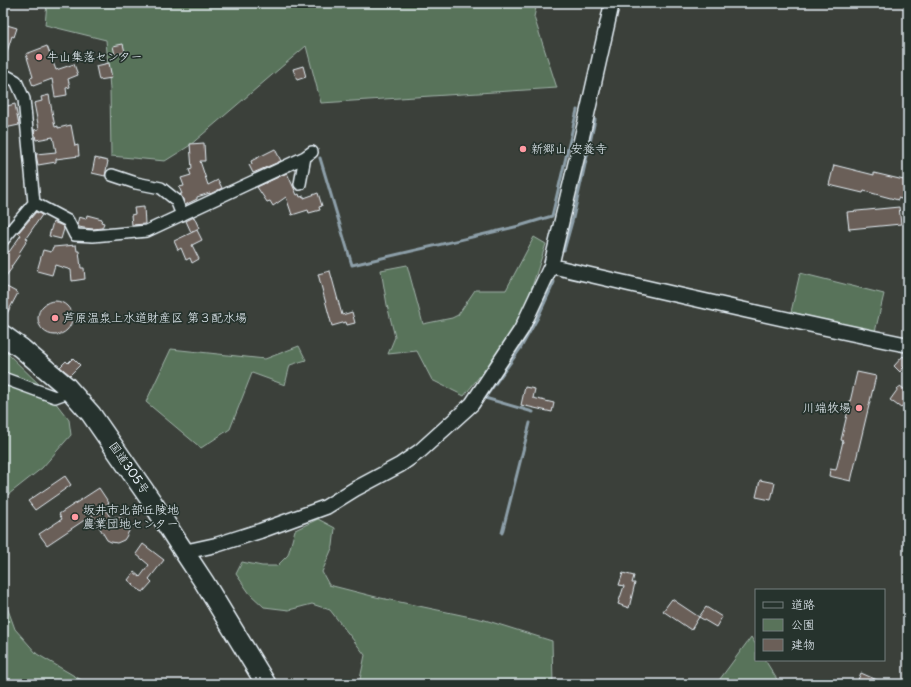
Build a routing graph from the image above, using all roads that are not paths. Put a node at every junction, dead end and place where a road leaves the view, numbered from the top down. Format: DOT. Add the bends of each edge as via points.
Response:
graph roads {
  1 [pos="612,3"];
  2 [pos="3,74"];
  3 [pos="16,81"];
  4 [pos="3,82"];
  5 [pos="112,175"];
  6 [pos="300,184"];
  7 [pos="34,203"];
  8 [pos="182,214"];
  9 [pos="3,240"];
  10 [pos="551,266"];
  11 [pos="3,335"];
  12 [pos="908,345"];
  13 [pos="3,378"];
  14 [pos="71,391"];
  15 [pos="184,552"];
  16 [pos="266,684"];
  1 -- 10 [label="street"];
  2 -- 3 [label="street"];
  3 -- 4 [label="street"];
  3 -- 7 [label="street" via="24,98"];
  5 -- 8 [label="street" via="161,188 176,200"];
  6 -- 8 [label="street" via="308,154"];
  7 -- 8 [label="street" via="68,221 75,234 94,236 147,231"];
  7 -- 9 [label="street"];
  10 -- 12 [label="street"];
  10 -- 15 [label="street" via="522,330 472,404 420,451 326,507 216,545"];
  11 -- 14 [label="highway, 国道305号"];
  13 -- 14 [label="street" via="55,397"];
  14 -- 15 [label="highway, 国道305号" via="91,414"];
  15 -- 16 [label="highway, 国道305号"];
}
